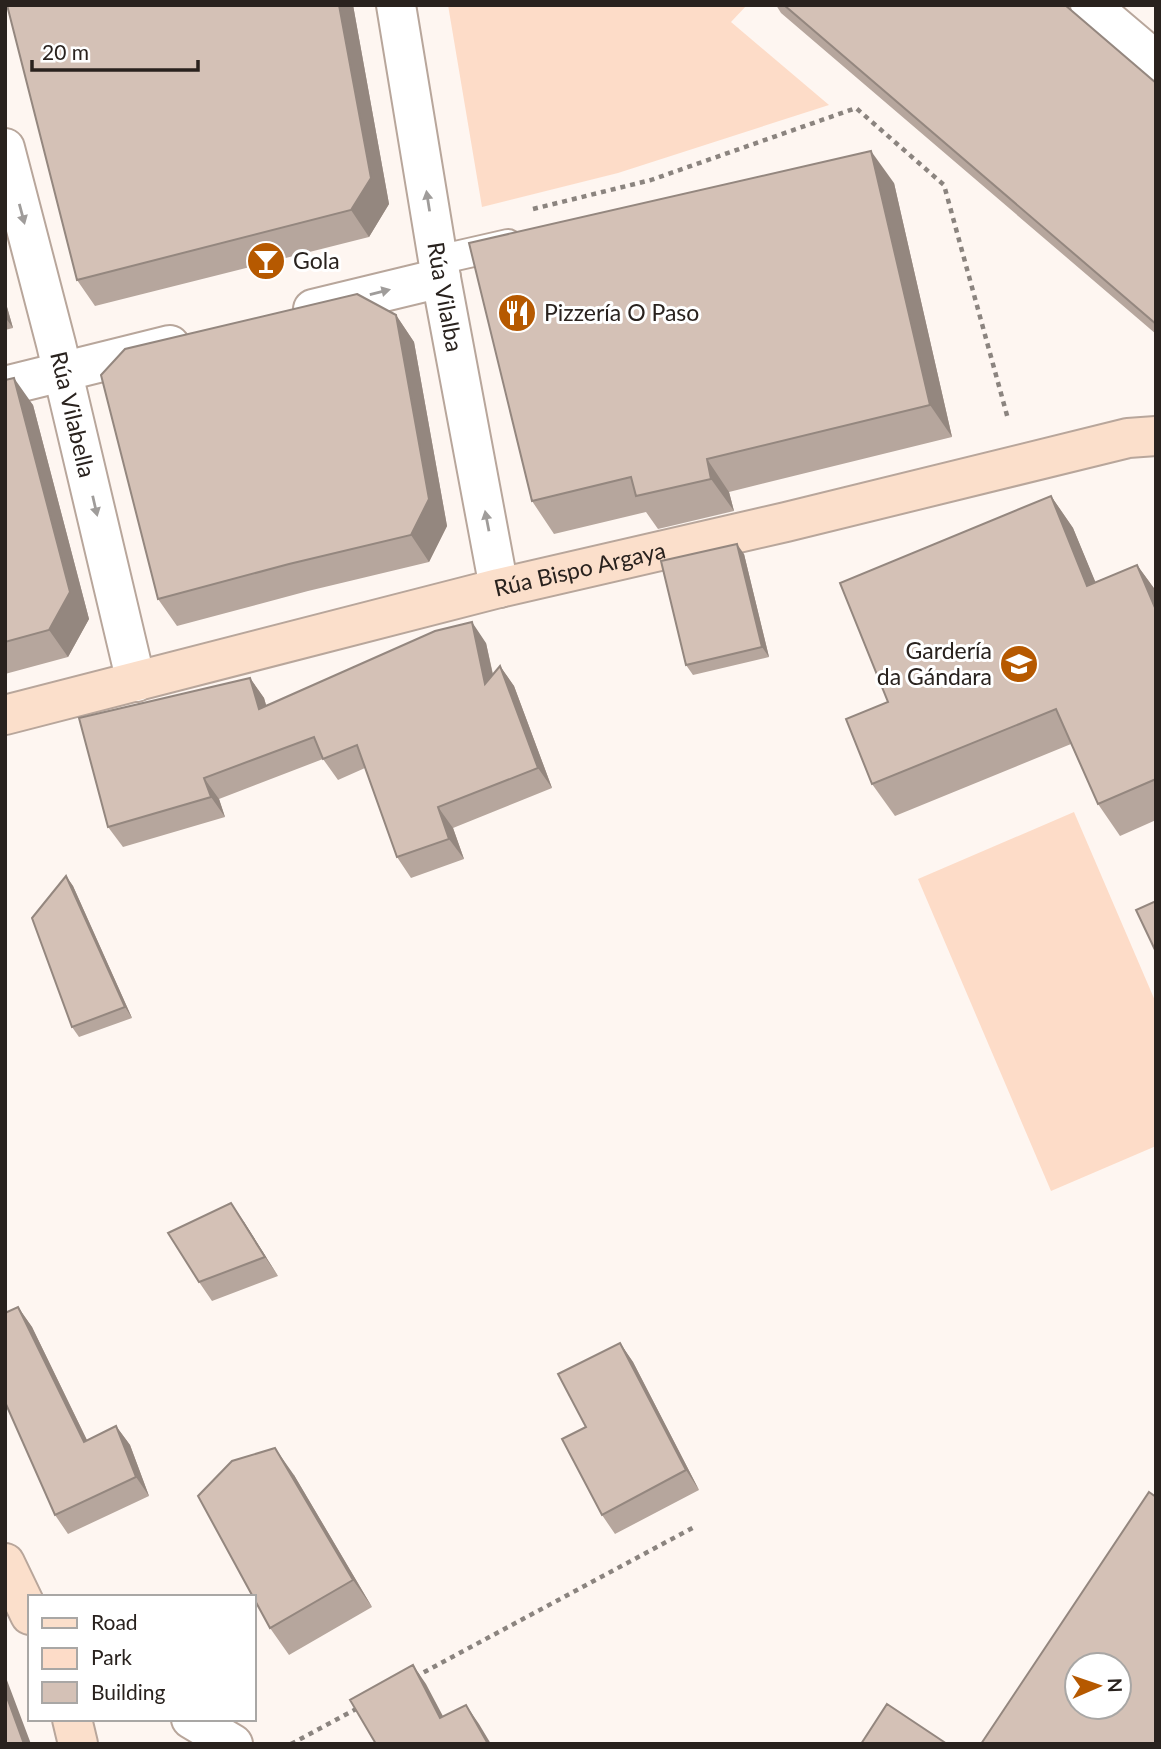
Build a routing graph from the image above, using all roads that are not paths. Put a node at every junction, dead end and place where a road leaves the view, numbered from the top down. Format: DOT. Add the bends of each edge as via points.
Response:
graph roads {
  1 [pos="396,5"];
  2 [pos="1090,5"];
  3 [pos="1156,61"];
  4 [pos="5,148"];
  5 [pos="527,225"];
  6 [pos="439,269"];
  7 [pos="279,317"];
  8 [pos="198,337"];
  9 [pos="63,371"];
  10 [pos="5,386"];
  11 [pos="1149,436"];
  12 [pos="499,588"];
  13 [pos="136,682"];
  14 [pos="5,715"];
  15 [pos="5,1563"];
  16 [pos="19,1605"];
  17 [pos="72,1721"];
  18 [pos="194,1721"];
  19 [pos="78,1744"];
  20 [pos="233,1744"];
  6 -- 1 [label="street, Rúa Vilalba, one-way"];
  2 -- 3 [label="street"];
  4 -- 9 [label="street, Rúa Vilabella, one-way"];
  5 -- 6 [label="lane"];
  7 -- 6 [label="street, one-way"];
  12 -- 6 [label="street, Rúa Vilalba, one-way"];
  8 -- 9 [label="street"];
  9 -- 10 [label="street"];
  9 -- 13 [label="street, Rúa Vilabella, one-way"];
  11 -- 12 [label="street, Rúa Bispo Argaya"];
  12 -- 13 [label="street, Rúa Bispo Argaya"];
  13 -- 14 [label="street, Rúa Bispo Argaya"];
  15 -- 16 [label="street"];
  17 -- 19 [label="street"];
  18 -- 20 [label="street"];
}
